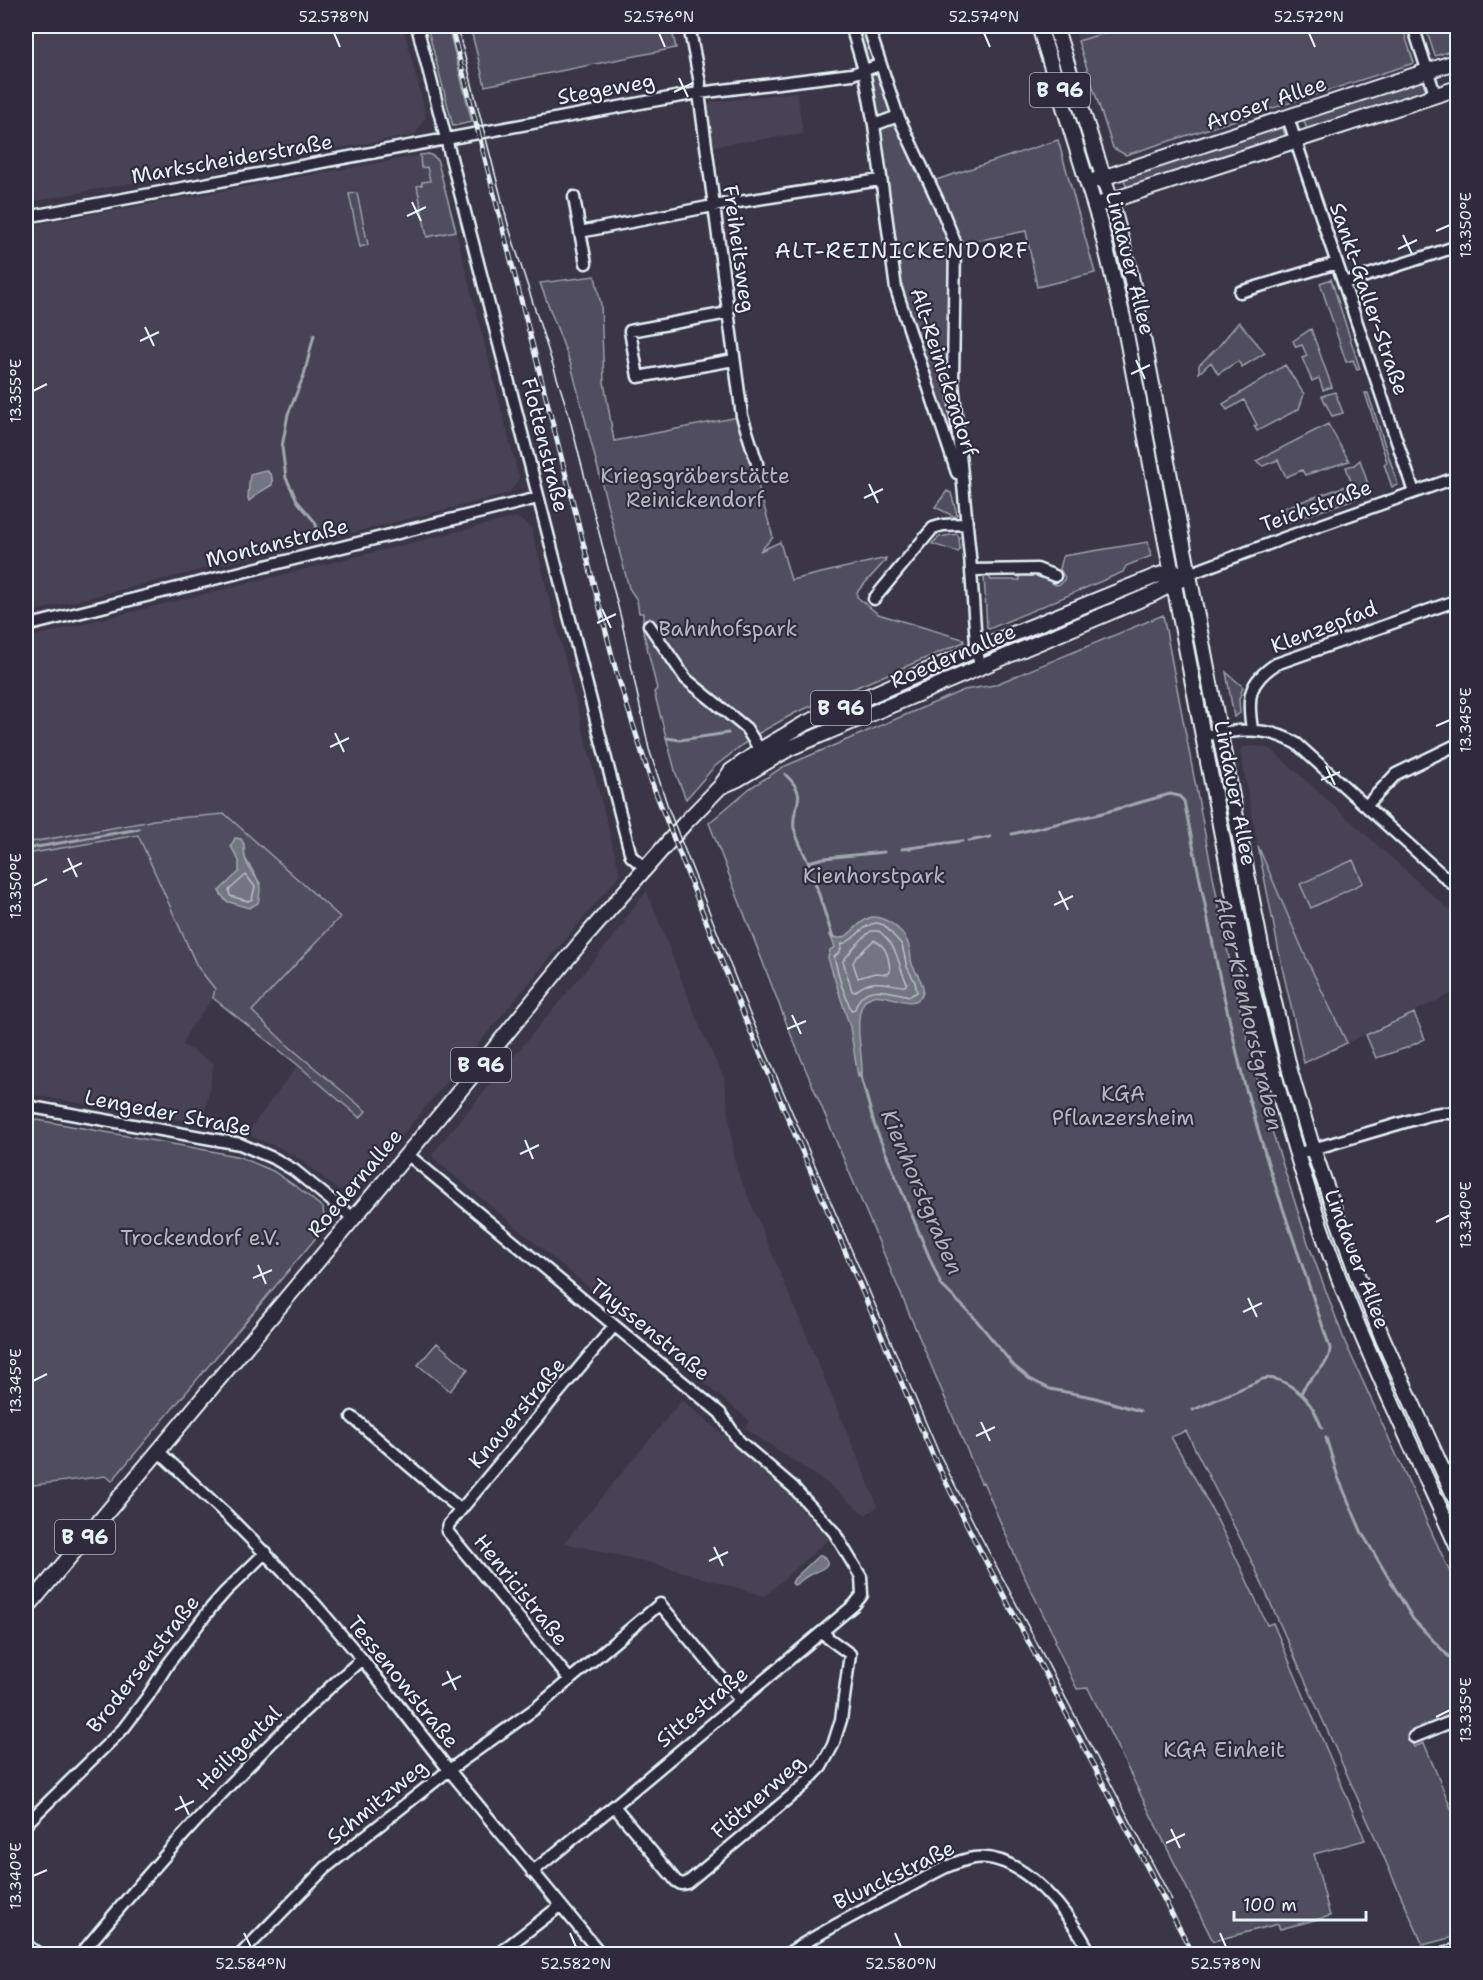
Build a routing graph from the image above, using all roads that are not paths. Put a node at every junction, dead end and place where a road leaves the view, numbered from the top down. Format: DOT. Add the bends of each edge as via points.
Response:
graph roads {
  1 [pos="417,26"];
  2 [pos="689,26"];
  3 [pos="851,26"];
  4 [pos="868,26"];
  5 [pos="1039,26"];
  6 [pos="1055,26"];
  7 [pos="1413,26"];
  8 [pos="1458,61"];
  9 [pos="880,65"];
  10 [pos="864,70"];
  11 [pos="1428,70"];
  12 [pos="1458,88"];
  13 [pos="699,93"];
  14 [pos="1435,94"];
  15 [pos="898,116"];
  16 [pos="1288,118"];
  17 [pos="874,124"];
  18 [pos="446,139"];
  19 [pos="1296,140"];
  20 [pos="1104,178"];
  21 [pos="880,180"];
  22 [pos="1088,182"];
  23 [pos="574,198"];
  24 [pos="1111,201"];
  25 [pos="713,206"];
  26 [pos="1095,206"];
  27 [pos="26,217"];
  28 [pos="580,232"];
  29 [pos="1458,246"];
  30 [pos="586,262"];
  31 [pos="1337,263"];
  32 [pos="1344,283"];
  33 [pos="1240,292"];
  34 [pos="728,313"];
  35 [pos="734,360"];
  36 [pos="758,477"];
  37 [pos="1458,477"];
  38 [pos="963,489"];
  39 [pos="1414,492"];
  40 [pos="538,498"];
  41 [pos="966,524"];
  42 [pos="971,570"];
  43 [pos="1189,574"];
  44 [pos="1055,576"];
  45 [pos="1172,579"];
  46 [pos="874,599"];
  47 [pos="1458,600"];
  48 [pos="649,625"];
  49 [pos="26,626"];
  50 [pos="976,651"];
  51 [pos="980,668"];
  52 [pos="1252,729"];
  53 [pos="1220,733"];
  54 [pos="1203,736"];
  55 [pos="1458,744"];
  56 [pos="760,750"];
  57 [pos="720,787"];
  58 [pos="1366,806"];
  59 [pos="646,869"];
  60 [pos="1458,889"];
  61 [pos="26,1106"];
  62 [pos="1458,1113"];
  63 [pos="1313,1149"];
  64 [pos="407,1154"];
  65 [pos="1296,1154"];
  66 [pos="353,1218"];
  67 [pos="614,1326"];
  68 [pos="352,1417"];
  69 [pos="158,1451"];
  70 [pos="1458,1504"];
  71 [pos="461,1510"];
  72 [pos="448,1527"];
  73 [pos="1458,1548"];
  74 [pos="266,1552"];
  75 [pos="849,1556"];
  76 [pos="26,1609"];
  77 [pos="824,1632"];
  78 [pos="362,1659"];
  79 [pos="570,1680"];
  80 [pos="740,1700"];
  81 [pos="1458,1719"];
  82 [pos="1414,1737"];
  83 [pos="449,1770"];
  84 [pos="614,1806"];
  85 [pos="26,1824"];
  86 [pos="532,1872"];
  87 [pos="560,1906"];
  88 [pos="26,1945"];
  89 [pos="1458,1951"];
  90 [pos="39,1954"];
  91 [pos="81,1954"];
  92 [pos="240,1954"];
  93 [pos="498,1954"];
  94 [pos="601,1954"];
  95 [pos="787,1954"];
  96 [pos="1091,1954"];
  97 [pos="1445,1954"];
  1 -- 18 [label="street, Flottenstraße"];
  2 -- 13 [label="street, Freiheitsweg"];
  3 -- 10 [label="street, Alt-Reinickendorf"];
  4 -- 9 [label="street, Alt-Reinickendorf"];
  5 -- 22 [label="main road, Lindauer Allee / B 96"];
  6 -- 20 [label="main road, Lindauer Allee / B 96"];
  7 -- 11 [label="street"];
  8 -- 11 [label="main road, Aroser Allee"];
  9 -- 10 [label="street, Stegeweg"];
  9 -- 15 [label="street, Alt-Reinickendorf"];
  10 -- 13 [label="street, Stegeweg"];
  10 -- 17 [label="street, Alt-Reinickendorf"];
  11 -- 14 [label="street"];
  11 -- 16 [label="main road, Aroser Allee"];
  12 -- 14 [label="main road, Aroser Allee"];
  13 -- 18 [label="street, Stegeweg"];
  13 -- 25 [label="street, Freiheitsweg"];
  14 -- 19 [label="main road, Aroser Allee"];
  15 -- 17 [label="street"];
  15 -- 38 [label="street, Alt-Reinickendorf" via="955,242 953,383"];
  16 -- 19 [label="street, Sankt-Galler-Straße"];
  16 -- 20 [label="main road, Aroser Allee"];
  17 -- 21 [label="street, Alt-Reinickendorf"];
  18 -- 27 [label="street, Markscheiderstraße"];
  18 -- 40 [label="street, Flottenstraße"];
  19 -- 24 [label="main road, Aroser Allee"];
  19 -- 31 [label="street, Sankt-Galler-Straße"];
  20 -- 22 [label="main road, Aroser Allee"];
  20 -- 24 [label="main road, Lindauer Allee / B 96"];
  21 -- 25 [label="street"];
  21 -- 38 [label="street, Alt-Reinickendorf" via="896,291"];
  22 -- 26 [label="main road, Lindauer Allee / B 96"];
  23 -- 28 [label="street"];
  24 -- 26 [label="main road, Aroser Allee"];
  24 -- 43 [label="main road, Lindauer Allee / B 96" via="1142,326"];
  25 -- 28 [label="street"];
  25 -- 34 [label="street, Freiheitsweg"];
  26 -- 45 [label="main road, Lindauer Allee / B 96" via="1125,329"];
  28 -- 30 [label="street"];
  29 -- 32 [label="street"];
  31 -- 32 [label="street, Sankt-Galler-Straße"];
  31 -- 33 [label="street"];
  32 -- 39 [label="street, Sankt-Galler-Straße"];
  34 -- 35 [label="street, Freiheitsweg"];
  34 -- 35 [label="street" via="630,331 638,376"];
  35 -- 36 [label="street, Freiheitsweg" via="742,416"];
  37 -- 39 [label="street, Teichstraße"];
  38 -- 41 [label="street, Alt-Reinickendorf"];
  39 -- 43 [label="street, Teichstraße"];
  40 -- 49 [label="street, Montanstraße"];
  40 -- 59 [label="street, Flottenstraße" via="631,856"];
  41 -- 42 [label="street, Alt-Reinickendorf"];
  41 -- 46 [label="street" via="933,528"];
  42 -- 44 [label="street" via="1037,569"];
  42 -- 50 [label="street, Alt-Reinickendorf"];
  43 -- 45 [label="main road, B 96"];
  43 -- 53 [label="main road, Lindauer Allee"];
  45 -- 50 [label="main road, Roedernallee / B 96" via="1153,577"];
  45 -- 51 [label="main road, Roedernallee / B 96"];
  45 -- 54 [label="main road, Lindauer Allee"];
  47 -- 52 [label="street, Klenzepfad" via="1276,664 1252,688"];
  48 -- 56 [label="street" via="686,679 746,728"];
  50 -- 51 [label="street, Alt-Reinickendorf"];
  50 -- 56 [label="main road, Roedernallee / B 96" via="804,724"];
  51 -- 57 [label="main road, Roedernallee / B 96" via="790,748"];
  52 -- 53 [label="street"];
  52 -- 58 [label="street" via="1273,732 1297,744"];
  53 -- 54 [label="street"];
  53 -- 63 [label="main road, Lindauer Allee" via="1273,1002"];
  54 -- 65 [label="main road, Lindauer Allee" via="1248,971"];
  55 -- 58 [label="street" via="1396,774"];
  56 -- 57 [label="main road, Roedernallee / B 96" via="731,771"];
  57 -- 59 [label="main road, Roedernallee / B 96"];
  58 -- 60 [label="street"];
  59 -- 64 [label="main road, Roedernallee / B 96"];
  61 -- 66 [label="street, Lengeder Straße" via="240,1144 294,1170"];
  62 -- 63 [label="street" via="1429,1115"];
  63 -- 65 [label="street"];
  63 -- 70 [label="main road, Lindauer Allee" via="1378,1328"];
  64 -- 66 [label="main road, Roedernallee / B 96"];
  64 -- 67 [label="street, Thyssenstraße"];
  65 -- 73 [label="main road, Lindauer Allee" via="1345,1293"];
  66 -- 69 [label="main road, Roedernallee / B 96"];
  67 -- 71 [label="street, Knauerstraße"];
  67 -- 75 [label="street, Thyssenstraße" via="720,1413 739,1441 793,1487 834,1532"];
  68 -- 71 [label="street"];
  69 -- 74 [label="street, Tessenowstraße"];
  69 -- 76 [label="main road, Roedernallee / B 96"];
  71 -- 72 [label="street, Knauerstraße"];
  72 -- 79 [label="street, Henricistraße"];
  74 -- 78 [label="street, Tessenowstraße"];
  74 -- 85 [label="street, Brodersenstraße" via="211,1608 123,1729"];
  75 -- 77 [label="street, Sittestraße" via="861,1577 862,1595"];
  77 -- 80 [label="street, Sittestraße"];
  77 -- 84 [label="street, Flötnerweg" via="850,1654 841,1720 833,1745 821,1767 803,1786 687,1884 676,1881"];
  78 -- 83 [label="street, Tessenowstraße"];
  78 -- 91 [label="street, Heiligental" via="229,1784"];
  79 -- 80 [label="street, Schmitzweg" via="660,1604"];
  79 -- 83 [label="street, Schmitzweg"];
  80 -- 84 [label="street, Sittestraße"];
  81 -- 82 [label="street"];
  83 -- 86 [label="street, Tessenowstraße"];
  83 -- 92 [label="street, Schmitzweg" via="326,1868"];
  84 -- 86 [label="street, Sittestraße"];
  86 -- 87 [label="street, Tessenowstraße"];
  87 -- 93 [label="street"];
  87 -- 94 [label="street, Tessenowstraße"];
  88 -- 90 [label="street"];
  89 -- 97 [label="main road"];
  95 -- 96 [label="street, Blunckstraße" via="887,1897 954,1864 975,1858 998,1860 1033,1881 1071,1922"];
}
